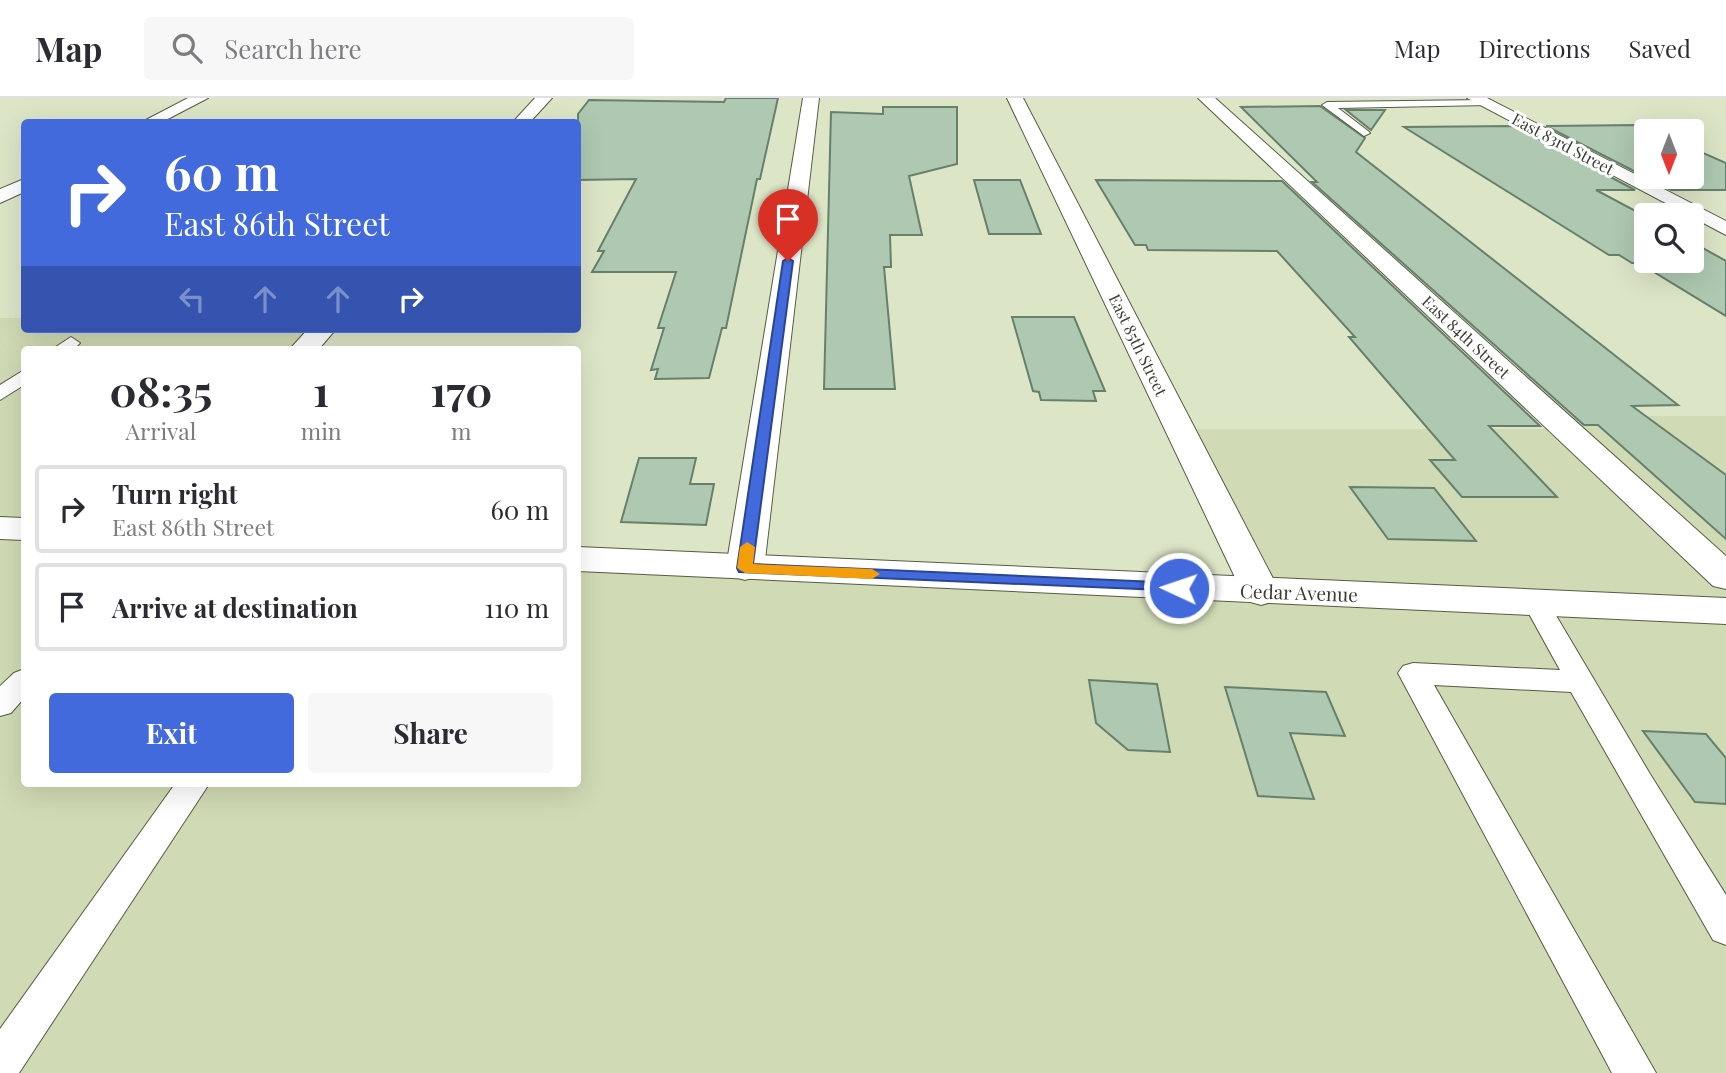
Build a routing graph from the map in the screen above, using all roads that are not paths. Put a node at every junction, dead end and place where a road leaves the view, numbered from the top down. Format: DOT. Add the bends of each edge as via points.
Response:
graph roads {
  1 [pos="200,98"];
  2 [pos="544,98"];
  3 [pos="811,98"];
  4 [pos="1015,98"];
  5 [pos="1206,98"];
  6 [pos="1480,101"];
  7 [pos="156,119"];
  8 [pos="524,119"];
  9 [pos="1364,133"];
  10 [pos="21,186"];
  11 [pos="0,197"];
  12 [pos="1726,229"];
  13 [pos="319,333"];
  14 [pos="307,346"];
  15 [pos="21,378"];
  16 [pos="0,394"];
  17 [pos="0,528"];
  18 [pos="21,529"];
  19 [pos="581,559"];
  20 [pos="745,568"];
  21 [pos="1726,577"];
  22 [pos="1261,592"];
  23 [pos="1536,603"];
  24 [pos="1726,611"];
  25 [pos="1580,682"];
  26 [pos="21,683"];
  27 [pos="0,705"];
  28 [pos="191,787"];
  29 [pos="1726,928"];
  30 [pos="0,1064"];
  31 [pos="1635,1073"];
  1 -- 7 [label="street"];
  2 -- 8 [label="street"];
  3 -- 20 [label="street"];
  4 -- 22 [label="street, East 85th Street"];
  5 -- 21 [label="street, East 84th Street"];
  6 -- 9 [label="lane" via="1327,105"];
  6 -- 12 [label="street, East 83rd Street"];
  10 -- 11 [label="street"];
  13 -- 14 [label="street"];
  15 -- 16 [label="lane"];
  17 -- 18 [label="street"];
  19 -- 20 [label="street, Cedar Avenue"];
  20 -- 22 [label="street, Cedar Avenue"];
  22 -- 23 [label="street, Cedar Avenue"];
  23 -- 24 [label="street, Cedar Avenue"];
  23 -- 25 [label="lane"];
  25 -- 29 [label="lane"];
  25 -- 31 [label="lane" via="1413,673"];
  26 -- 27 [label="lane"];
  28 -- 30 [label="lane"];
}
